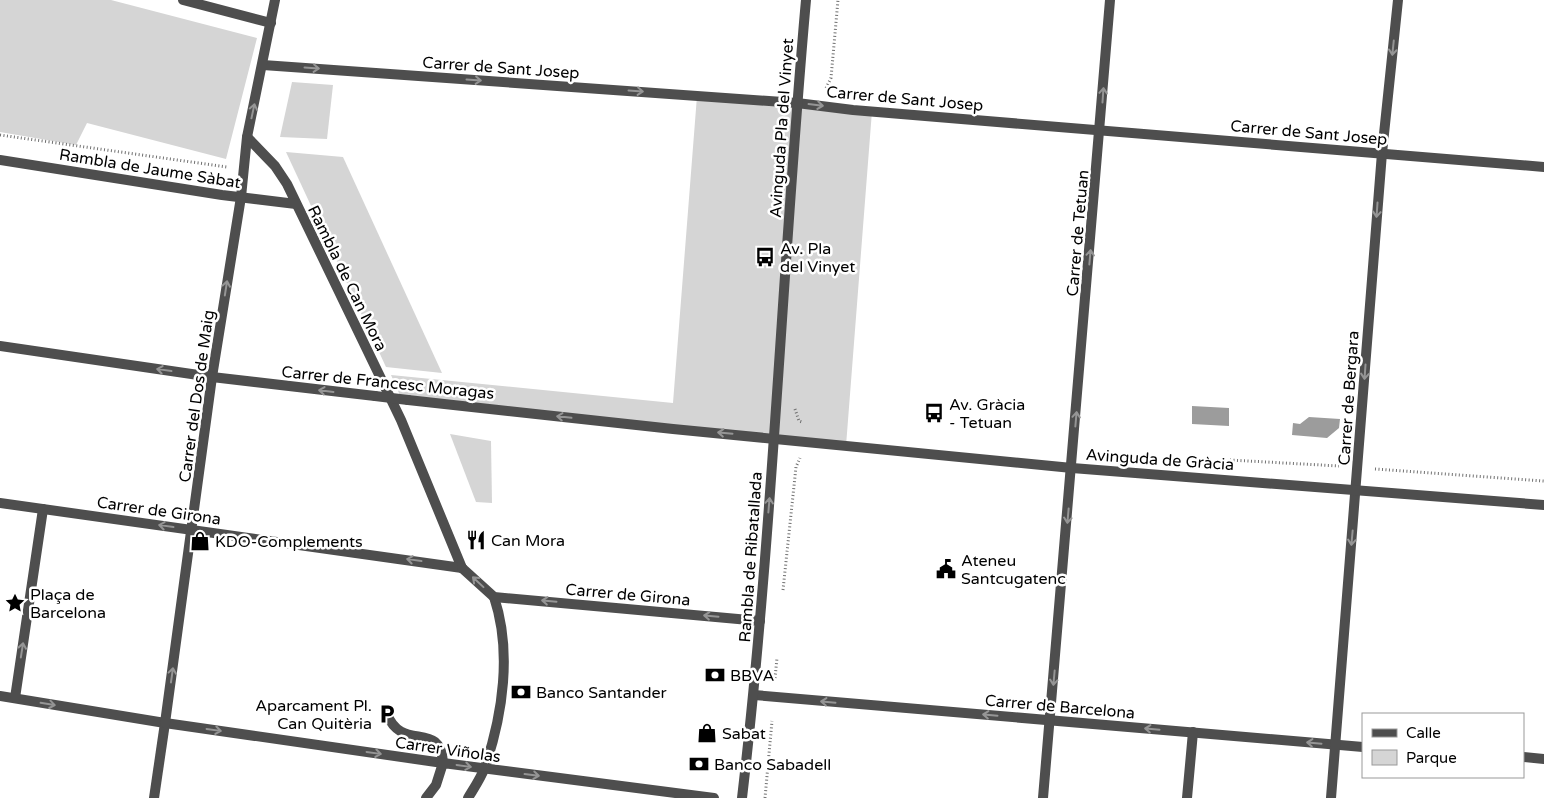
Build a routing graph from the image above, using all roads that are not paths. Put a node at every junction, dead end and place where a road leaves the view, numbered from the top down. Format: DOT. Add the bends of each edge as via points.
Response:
graph roads {
  1 [pos="183,0"];
  2 [pos="275,0"];
  3 [pos="806,0"];
  4 [pos="1110,0"];
  5 [pos="1398,0"];
  6 [pos="272,23"];
  7 [pos="263,65"];
  8 [pos="797,103"];
  9 [pos="1100,129"];
  10 [pos="248,137"];
  11 [pos="1382,153"];
  12 [pos="0,160"];
  13 [pos="1544,167"];
  14 [pos="241,198"];
  15 [pos="296,204"];
  16 [pos="0,346"];
  17 [pos="212,377"];
  18 [pos="774,438"];
  19 [pos="1072,468"];
  20 [pos="1356,489"];
  21 [pos="0,503"];
  22 [pos="1544,505"];
  23 [pos="43,509"];
  24 [pos="192,530"];
  25 [pos="462,568"];
  26 [pos="494,597"];
  27 [pos="760,621"];
  28 [pos="754,695"];
  29 [pos="0,696"];
  30 [pos="15,698"];
  31 [pos="387,714"];
  32 [pos="1050,720"];
  33 [pos="165,723"];
  34 [pos="1193,732"];
  35 [pos="1334,745"];
  36 [pos="1362,747"];
  37 [pos="1524,757"];
  38 [pos="1544,758"];
  39 [pos="443,763"];
  40 [pos="484,769"];
  41 [pos="154,798"];
  42 [pos="426,798"];
  43 [pos="468,798"];
  44 [pos="714,798"];
  45 [pos="742,798"];
  46 [pos="1043,798"];
  47 [pos="1187,798"];
  48 [pos="1331,798"];
  1 -- 6 [label="street"];
  2 -- 6 [label="street, Carrer del Dos de Maig"];
  3 -- 8 [label="street, Avinguda Pla del Vinyet"];
  9 -- 4 [label="street, Carrer de Tetuan, one-way"];
  5 -- 11 [label="street, Carrer de Bergara, one-way"];
  6 -- 7 [label="street, Carrer del Dos de Maig"];
  7 -- 8 [label="street, Carrer de Sant Josep, one-way"];
  10 -- 7 [label="street, Carrer del Dos de Maig, one-way"];
  8 -- 9 [label="street, Carrer de Sant Josep, one-way"];
  8 -- 18 [label="street, Avinguda Pla del Vinyet"];
  9 -- 11 [label="street, Carrer de Sant Josep"];
  19 -- 9 [label="street, Carrer de Tetuan, one-way"];
  10 -- 14 [label="street, Carrer del Dos de Maig"];
  10 -- 15 [label="street, Rambla de Can Mora" via="275,166"];
  11 -- 13 [label="street, Carrer de Sant Josep"];
  11 -- 20 [label="street, Carrer de Bergara, one-way"];
  12 -- 14 [label="street, Rambla de Jaume Sàbat"];
  14 -- 15 [label="street, Rambla de Jaume Sàbat"];
  17 -- 14 [label="street, Carrer del Dos de Maig, one-way"];
  15 -- 25 [label="street, Rambla de Can Mora" via="401,420"];
  17 -- 16 [label="street, Carrer de Francesc Moragas, one-way"];
  18 -- 17 [label="street, Carrer de Francesc Moragas, one-way, bridge"];
  17 -- 24 [label="street, Carrer del Dos de Maig"];
  18 -- 19 [label="street, Avinguda de Gràcia"];
  27 -- 18 [label="street, Rambla de Ribatallada, one-way"];
  19 -- 20 [label="street, Avinguda de Gràcia"];
  19 -- 32 [label="street, Carrer de Tetuan, one-way"];
  20 -- 22 [label="street, Avinguda de Gràcia"];
  20 -- 35 [label="street, Carrer de Bergara, one-way"];
  21 -- 23 [label="street, Carrer de Girona"];
  24 -- 23 [label="street, Carrer de Girona, one-way"];
  30 -- 23 [label="street, one-way"];
  25 -- 24 [label="street, Carrer de Girona, one-way"];
  33 -- 24 [label="street, Carrer del Dos de Maig, one-way"];
  26 -- 25 [label="street, Rambla de Can Mora, one-way"];
  27 -- 26 [label="street, Carrer de Girona, one-way"];
  26 -- 40 [label="street" via="504,648 502,692 494,738"];
  27 -- 28 [label="street, Rambla de Ribatallada"];
  32 -- 28 [label="street, Carrer de Barcelona, one-way"];
  28 -- 45 [label="street, Rambla de Ribatallada"];
  29 -- 30 [label="street, Carrer Viñolas"];
  30 -- 33 [label="street, Carrer Viñolas, one-way"];
  31 -- 39 [label="street" via="396,730 437,742 443,752"];
  34 -- 32 [label="street, Carrer de Barcelona, one-way"];
  32 -- 46 [label="street, Carrer de Tetuan"];
  33 -- 39 [label="street, Carrer Viñolas, one-way"];
  33 -- 41 [label="street, Carrer del Dos de Maig"];
  35 -- 34 [label="street, Carrer de Barcelona, one-way"];
  34 -- 47 [label="street"];
  35 -- 36 [label="street, Carrer de Barcelona"];
  35 -- 48 [label="street, Carrer de Bergara"];
  37 -- 38 [label="street"];
  39 -- 40 [label="street, Carrer Viñolas, one-way"];
  39 -- 42 [label="street" via="436,785"];
  40 -- 43 [label="street"];
  40 -- 44 [label="street, Carrer Viñolas, one-way"];
}
